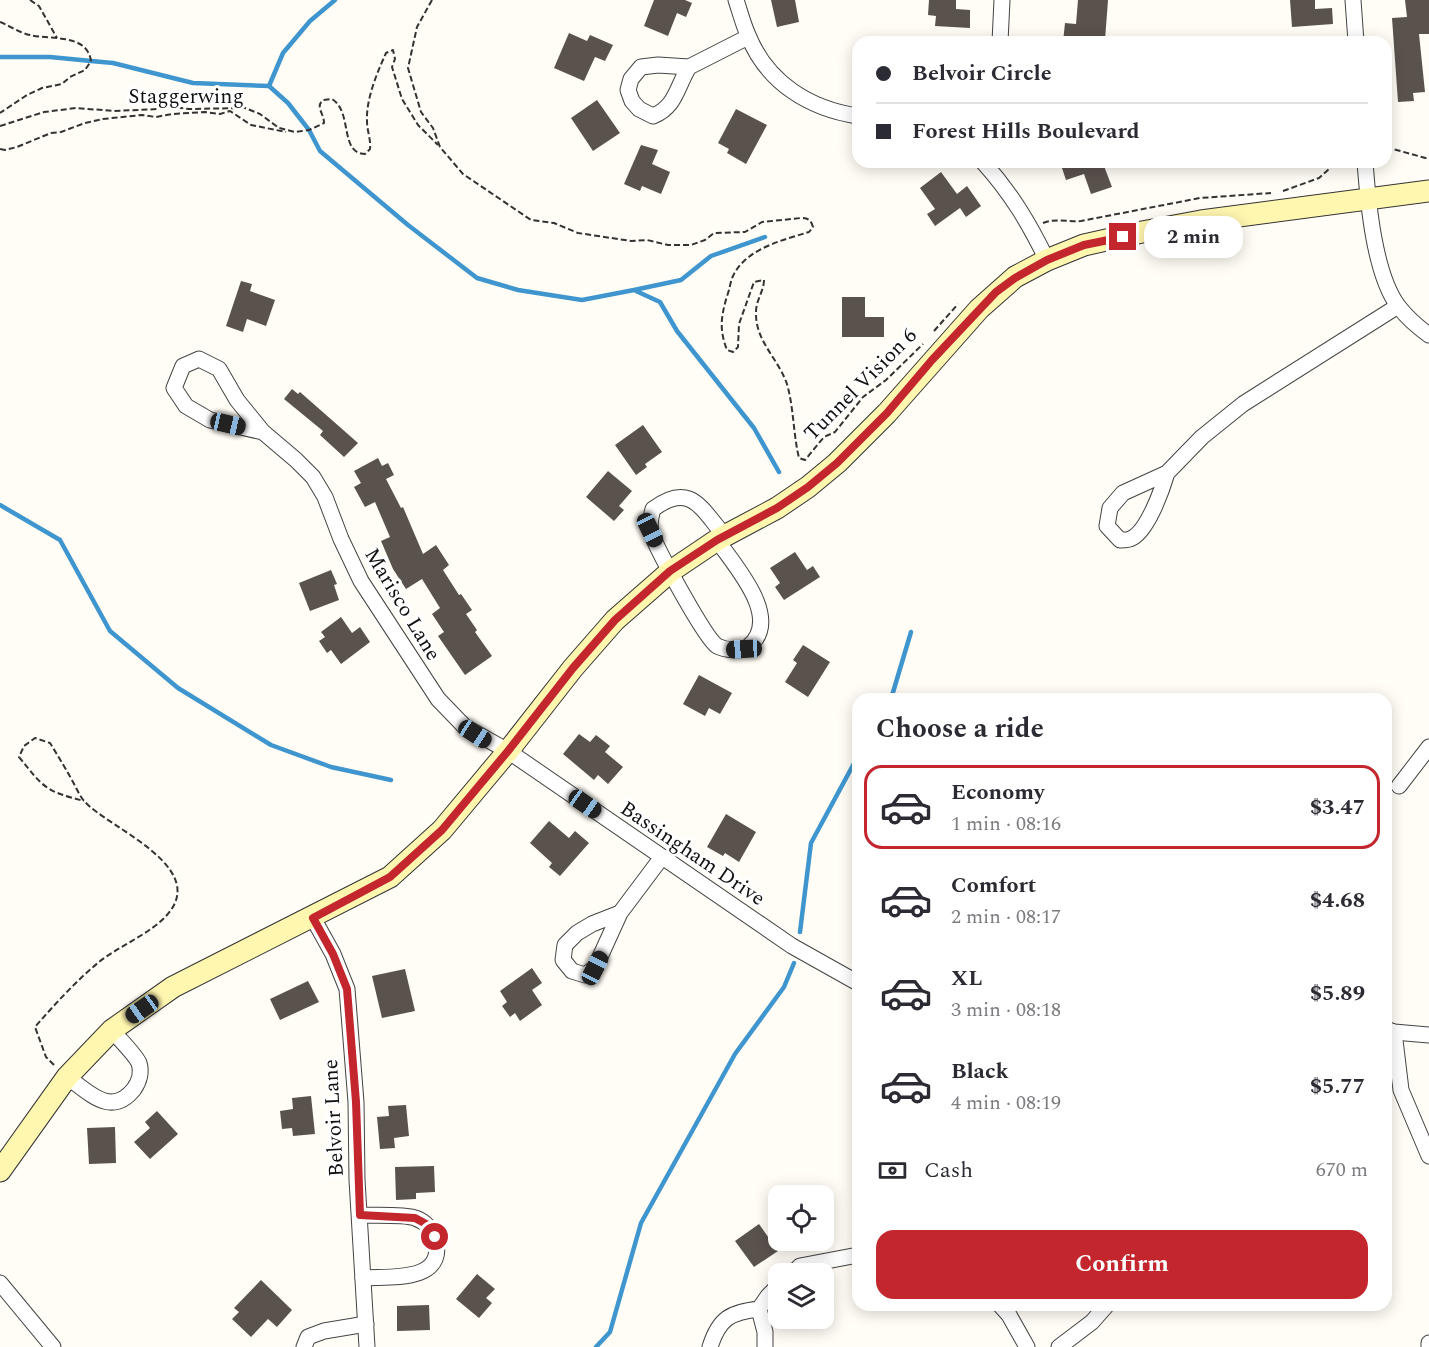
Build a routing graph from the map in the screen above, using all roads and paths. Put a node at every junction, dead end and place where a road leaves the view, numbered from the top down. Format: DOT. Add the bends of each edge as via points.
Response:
graph roads {
  1 [pos="30,0"];
  2 [pos="432,0"];
  3 [pos="736,0"];
  4 [pos="1002,0"];
  5 [pos="1353,0"];
  6 [pos="0,22"];
  7 [pos="1000,36"];
  8 [pos="1356,36"];
  9 [pos="748,37"];
  10 [pos="57,38"];
  11 [pos="688,67"];
  12 [pos="0,113"];
  13 [pos="852,115"];
  14 [pos="0,126"];
  15 [pos="295,132"];
  16 [pos="440,147"];
  17 [pos="0,149"];
  18 [pos="1392,149"];
  19 [pos="1429,159"];
  20 [pos="988,168"];
  21 [pos="1330,168"];
  22 [pos="1365,168"];
  23 [pos="1429,191"];
  24 [pos="1281,192"];
  25 [pos="1271,193"];
  26 [pos="1368,199"];
  27 [pos="1040,224"];
  28 [pos="1047,260"];
  29 [pos="961,301"];
  30 [pos="1398,306"];
  31 [pos="933,333"];
  32 [pos="1429,335"];
  33 [pos="927,340"];
  34 [pos="263,432"];
  35 [pos="1167,473"];
  36 [pos="721,538"];
  37 [pos="670,571"];
  38 [pos="1429,747"];
  39 [pos="508,751"];
  40 [pos="1399,786"];
  41 [pos="84,801"];
  42 [pos="662,857"];
  43 [pos="620,913"];
  44 [pos="313,918"];
  45 [pos="852,980"];
  46 [pos="112,1030"];
  47 [pos="1392,1030"];
  48 [pos="1429,1035"];
  49 [pos="1392,1041"];
  50 [pos="67,1077"];
  51 [pos="1429,1156"];
  52 [pos="0,1172"];
  53 [pos="360,1215"];
  54 [pos="852,1256"];
  55 [pos="816,1263"];
  56 [pos="363,1278"];
  57 [pos="0,1283"];
  58 [pos="768,1296"];
  59 [pos="759,1309"];
  60 [pos="1005,1311"];
  61 [pos="1102,1311"];
  62 [pos="366,1324"];
  63 [pos="53,1347"];
  64 [pos="303,1347"];
  65 [pos="367,1347"];
  66 [pos="710,1347"];
  67 [pos="765,1347"];
  68 [pos="1027,1347"];
  69 [pos="1059,1347"];
  1 -- 10 [label="path" via="39,6"];
  2 -- 16 [label="path, Tunnel Vision 6" via="417,27 408,68 421,112"];
  3 -- 9 [label="street"];
  4 -- 7 [label="street"];
  5 -- 8 [label="street"];
  6 -- 10 [label="path" via="27,35"];
  9 -- 11 [label="street"];
  9 -- 13 [label="street" via="765,65 787,88 826,109"];
  10 -- 12 [label="path" via="81,45 91,56 90,65 62,84 27,95"];
  14 -- 15 [label="path, Staggerwing" via="45,112 76,108 245,108 279,128"];
  15 -- 16 [label="path" via="324,123 320,103 332,99 339,105 354,150 368,152 371,97 386,53 393,50 392,67 402,99 418,125"];
  15 -- 17 [label="path" via="251,125 230,111 141,115 85,123"];
  16 -- 33 [label="path, Tunnel Vision 6" via="463,174 531,220 554,223 578,233 691,245 714,233 745,232 762,222 801,218 811,222 809,232 769,244 742,263 730,283 720,328 727,350 733,352 738,347 740,324 754,282 764,280 756,312 759,334 787,385 799,458 805,460 812,455 863,397"];
  18 -- 19 [label="path"];
  20 -- 28 [label="street" via="1028,221"];
  21 -- 24 [label="path" via="1319,178"];
  22 -- 26 [label="street"];
  23 -- 26 [label="main road"];
  25 -- 27 [label="path" via="1200,198 1081,221"];
  26 -- 28 [label="main road" via="1166,228 1084,245"];
  26 -- 30 [label="street" via="1378,256"];
  28 -- 36 [label="main road" via="1015,278 978,309 887,413 837,463 777,508"];
  29 -- 31 [label="path, Tunnel Vision 6"];
  30 -- 32 [label="street"];
  30 -- 35 [label="street" via="1243,404 1202,437"];
  34 -- 34 [label="street, Marisco Lane" via="219,369 200,359 183,366 174,388 186,406 210,420"];
  34 -- 39 [label="street, Marisco Lane" via="313,477 361,582 438,699 465,727"];
  35 -- 35 [label="street" via="1123,493 1110,508 1107,526 1120,540 1129,540 1140,531 1162,493"];
  36 -- 37 [label="main road"];
  36 -- 37 [label="street" via="697,503 678,496 665,500 653,509 650,530"];
  36 -- 37 [label="street" via="757,599 761,613 758,635 748,647 732,650 718,646"];
  37 -- 39 [label="main road" via="615,620"];
  38 -- 40 [label="street"];
  39 -- 42 [label="street, Bassingham Drive"];
  39 -- 44 [label="main road" via="442,830 390,877"];
  41 -- 41 [label="path" via="50,743 35,738 24,746 19,757 41,785 55,794"];
  41 -- 50 [label="path" via="145,843 171,870 177,885 176,900 167,915 100,962 35,1027 46,1058"];
  42 -- 43 [label="street"];
  42 -- 45 [label="street, Bassingham Drive" via="792,946"];
  44 -- 46 [label="main road" via="173,987"];
  44 -- 53 [label="street, Belvoir Lane" via="347,989"];
  46 -- 50 [label="main road"];
  46 -- 50 [label="street" via="138,1062 138,1084 130,1094 120,1102 110,1103 99,1100"];
  47 -- 48 [label="street"];
  49 -- 51 [label="street" via="1401,1090"];
  50 -- 52 [label="main road"];
  53 -- 56 [label="street, Belvoir Lane"];
  53 -- 56 [label="street" via="415,1218 428,1225 437,1249 435,1260 418,1274"];
  54 -- 55 [label="street"];
  56 -- 62 [label="street, Belvoir Lane"];
  57 -- 63 [label="street"];
  58 -- 59 [label="street"];
  59 -- 66 [label="street" via="736,1311 721,1324"];
  59 -- 67 [label="street"];
  60 -- 68 [label="street"];
  61 -- 69 [label="street"];
  62 -- 64 [label="street" via="324,1331 308,1337"];
  62 -- 65 [label="street, Belvoir Lane"];
}
